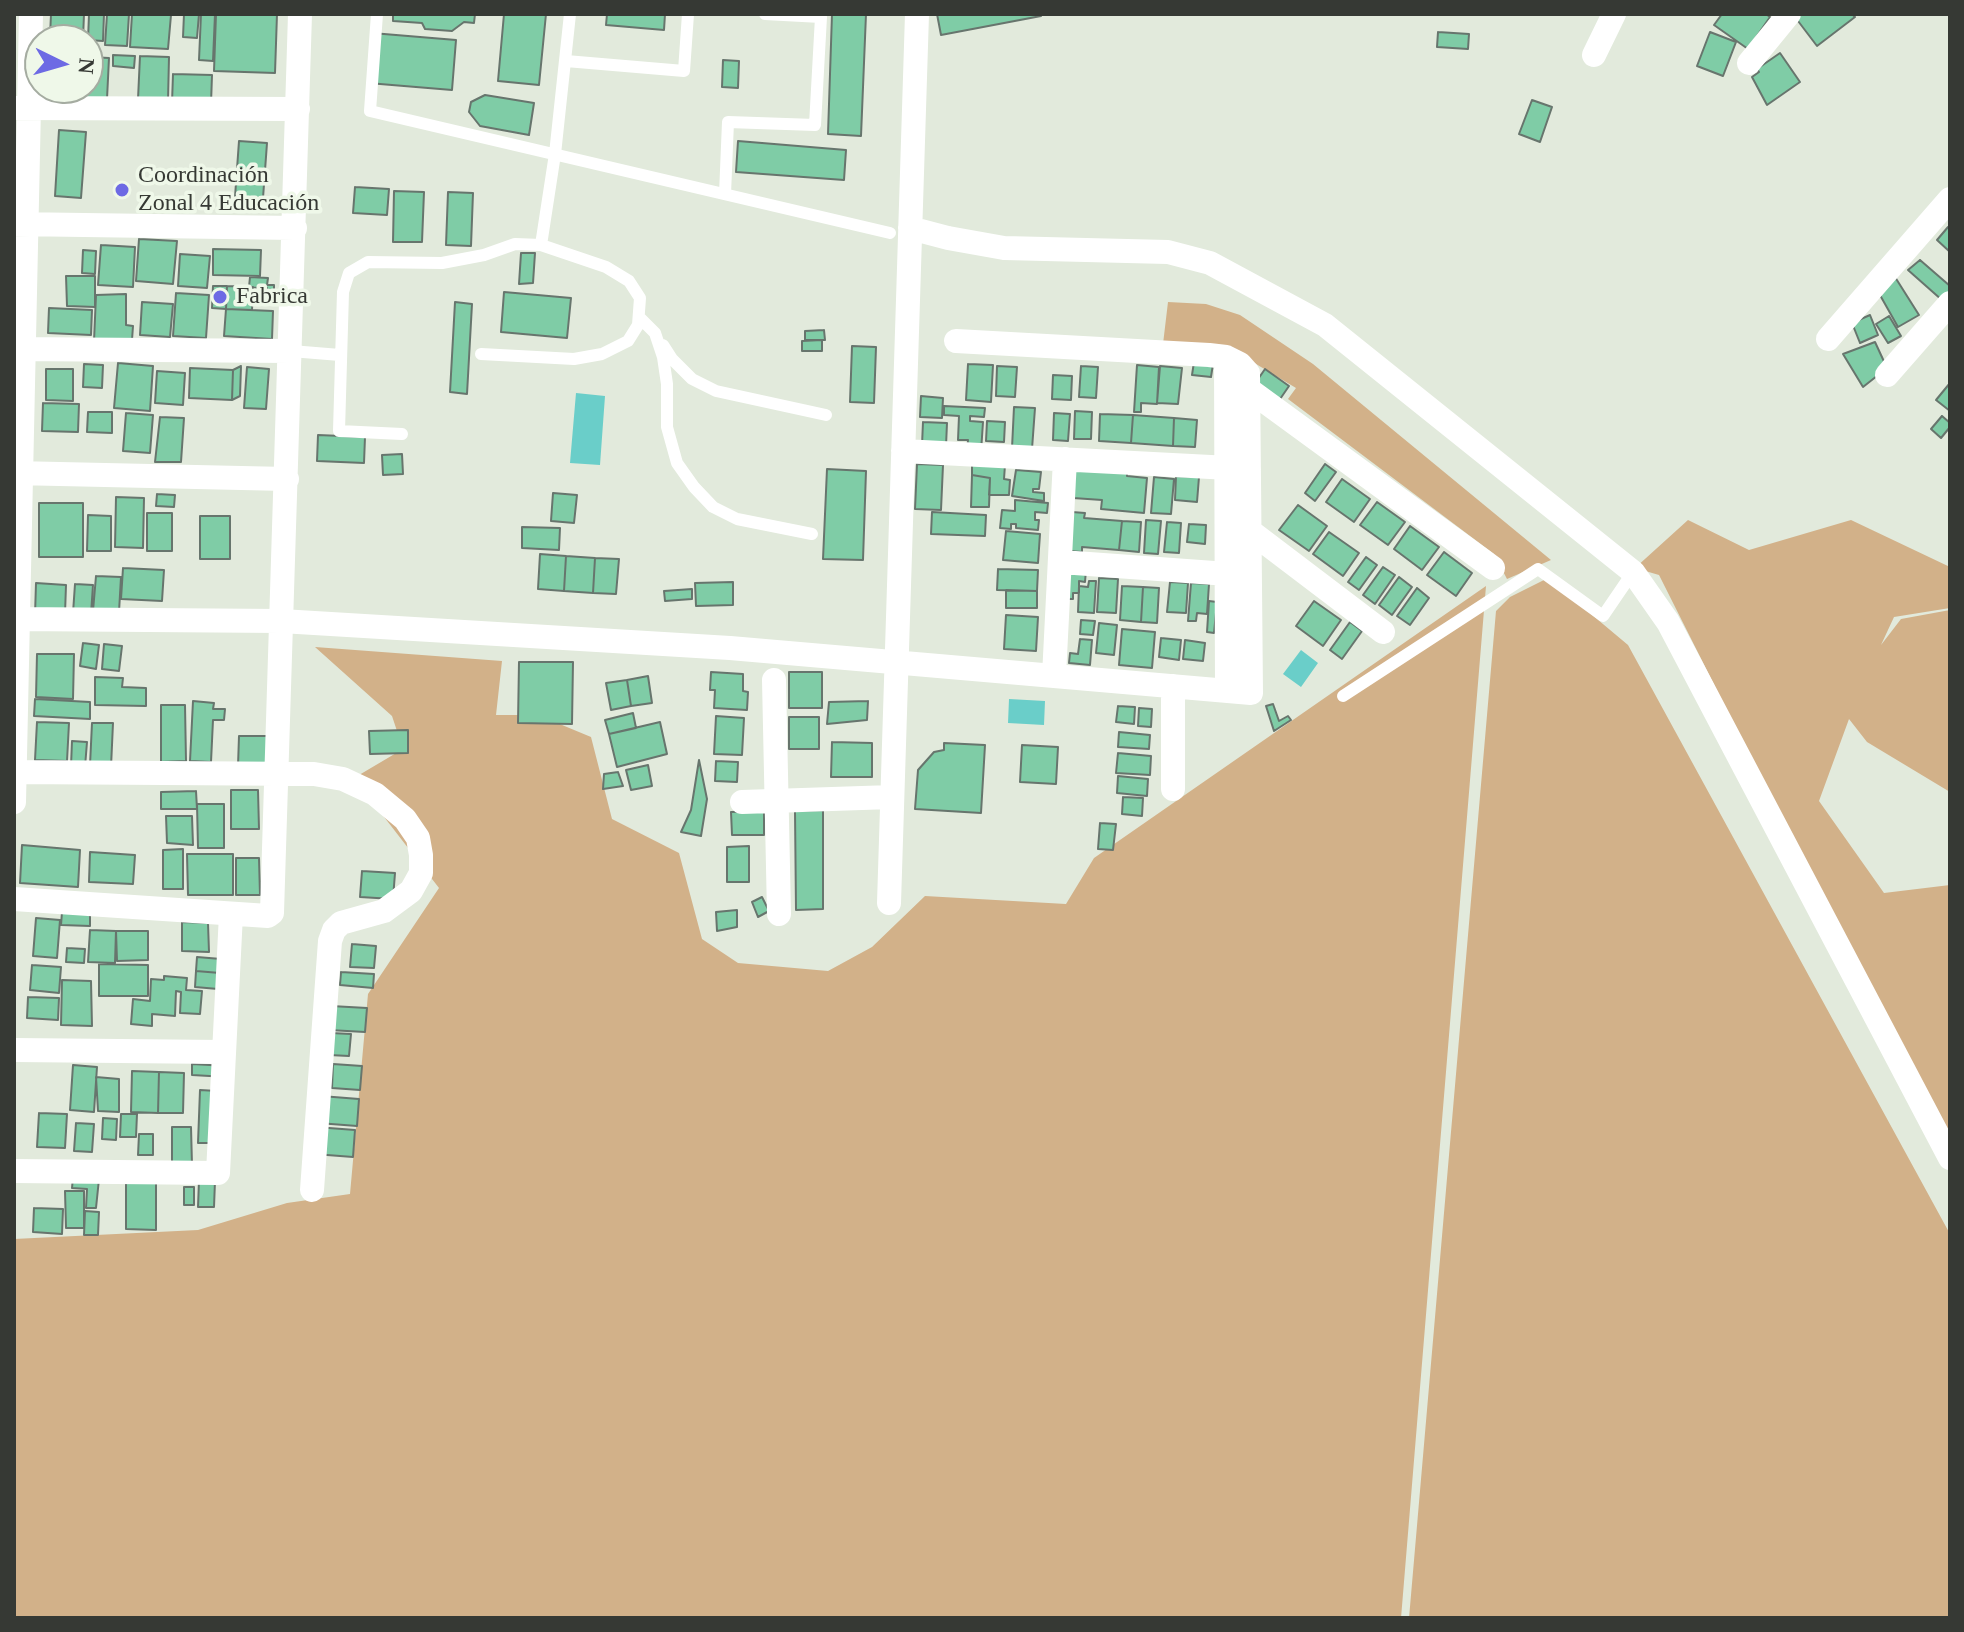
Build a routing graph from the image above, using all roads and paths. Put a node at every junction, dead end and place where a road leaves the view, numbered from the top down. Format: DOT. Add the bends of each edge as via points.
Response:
graph roads {
  1 [pos="31,14"];
  2 [pos="300,14"];
  3 [pos="377,14"];
  4 [pos="570,14"];
  5 [pos="688,14"];
  6 [pos="765,14"];
  7 [pos="917,14"];
  8 [pos="1614,14"];
  9 [pos="1789,14"];
  10 [pos="1594,55"];
  11 [pos="566,61"];
  12 [pos="1749,63"];
  13 [pos="21,108"];
  14 [pos="298,109"];
  15 [pos="555,154"];
  16 [pos="725,194"];
  17 [pos="1950,199"];
  18 [pos="20,224"];
  19 [pos="295,228"];
  20 [pos="902,233"];
  21 [pos="541,245"];
  22 [pos="1950,303"];
  23 [pos="639,317"];
  24 [pos="655,333"];
  25 [pos="1828,339"];
  26 [pos="956,341"];
  27 [pos="19,349"];
  28 [pos="291,351"];
  29 [pos="481,354"];
  30 [pos="340,355"];
  31 [pos="1226,357"];
  32 [pos="1887,375"];
  33 [pos="1248,389"];
  34 [pos="826,415"];
  35 [pos="402,434"];
  36 [pos="903,451"];
  37 [pos="1065,459"];
  38 [pos="1238,468"];
  39 [pos="18,473"];
  40 [pos="287,479"];
  41 [pos="1250,531"];
  42 [pos="812,534"];
  43 [pos="1061,562"];
  44 [pos="1493,568"];
  45 [pos="1238,574"];
  46 [pos="1630,576"];
  47 [pos="16,619"];
  48 [pos="281,621"];
  49 [pos="1383,632"];
  50 [pos="895,664"];
  51 [pos="1054,676"];
  52 [pos="774,680"];
  53 [pos="1173,686"];
  54 [pos="1343,696"];
  55 [pos="14,772"];
  56 [pos="277,772"];
  57 [pos="1173,789"];
  58 [pos="892,797"];
  59 [pos="776,801"];
  60 [pos="14,802"];
  61 [pos="742,802"];
  62 [pos="14,899"];
  63 [pos="889,903"];
  64 [pos="231,914"];
  65 [pos="779,914"];
  66 [pos="14,1050"];
  67 [pos="224,1052"];
  68 [pos="1950,1158"];
  69 [pos="14,1171"];
  70 [pos="312,1190"];
  1 -- 13 [label="street"];
  2 -- 14 [label="street"];
  3 -- 15 [label="lane" via="370,111"];
  4 -- 11 [label="lane"];
  5 -- 11 [label="lane" via="684,71"];
  6 -- 16 [label="lane" via="821,17 815,125 728,122"];
  7 -- 20 [label="street"];
  8 -- 10 [label="street"];
  9 -- 12 [label="street"];
  11 -- 15 [label="lane"];
  13 -- 14 [label="street"];
  13 -- 18 [label="street"];
  14 -- 19 [label="street"];
  15 -- 16 [label="lane"];
  15 -- 21 [label="lane"];
  16 -- 20 [label="lane"];
  17 -- 25 [label="street"];
  18 -- 19 [label="street"];
  18 -- 27 [label="street"];
  19 -- 28 [label="street"];
  20 -- 36 [label="street" via="907,274"];
  20 -- 46 [label="street" via="1004,248 1168,252 1210,263 1325,325"];
  21 -- 23 [label="lane" via="606,267 629,281 640,298"];
  21 -- 30 [label="lane" via="515,244 442,263 368,262 349,273 343,292"];
  22 -- 32 [label="street"];
  23 -- 24 [label="lane"];
  23 -- 29 [label="lane" via="628,341 602,354 574,359"];
  24 -- 34 [label="lane" via="692,379 716,391"];
  24 -- 42 [label="lane" via="667,384 667,427 677,463 694,487 713,507 737,519"];
  26 -- 31 [label="street"];
  27 -- 28 [label="street"];
  27 -- 39 [label="street"];
  28 -- 30 [label="lane"];
  28 -- 40 [label="street"];
  30 -- 35 [label="lane" via="339,431"];
  31 -- 33 [label="street" via="1248,373"];
  31 -- 38 [label="street"];
  33 -- 38 [label="street"];
  33 -- 44 [label="street"];
  36 -- 37 [label="street"];
  36 -- 50 [label="street"];
  37 -- 38 [label="street"];
  37 -- 43 [label="street"];
  38 -- 41 [label="street"];
  38 -- 45 [label="street"];
  39 -- 40 [label="street"];
  39 -- 47 [label="street"];
  40 -- 48 [label="street"];
  41 -- 45 [label="street"];
  41 -- 49 [label="street"];
  43 -- 45 [label="street"];
  43 -- 51 [label="street"];
  45 -- 53 [label="street" via="1227,691"];
  46 -- 54 [label="lane" via="1603,616 1538,569"];
  46 -- 68 [label="street" via="1668,622"];
  47 -- 48 [label="street"];
  47 -- 55 [label="street"];
  48 -- 50 [label="street" via="730,648"];
  48 -- 56 [label="street"];
  50 -- 51 [label="street"];
  50 -- 58 [label="street"];
  51 -- 53 [label="street"];
  52 -- 59 [label="street"];
  53 -- 57 [label="street"];
  55 -- 56 [label="street"];
  55 -- 60 [label="street"];
  56 -- 64 [label="street" via="272,913"];
  56 -- 70 [label="street" via="343,779 375,794 405,819 418,838 421,855 421,873 411,891 384,911 341,923 330,941"];
  58 -- 59 [label="street"];
  58 -- 63 [label="street"];
  59 -- 61 [label="street"];
  59 -- 65 [label="street"];
  62 -- 64 [label="street"];
  64 -- 67 [label="street"];
  66 -- 67 [label="street"];
  67 -- 69 [label="street" via="218,1173"];
}
